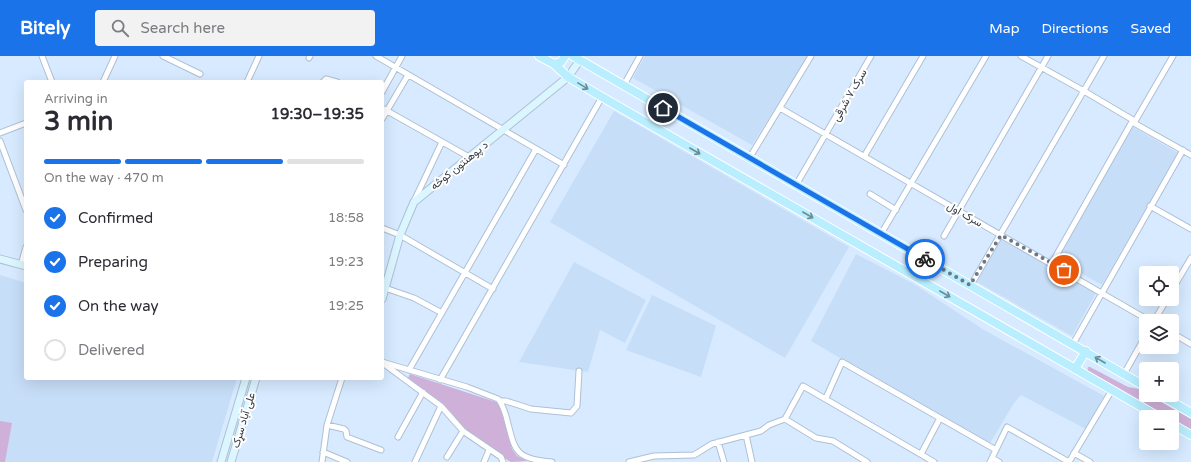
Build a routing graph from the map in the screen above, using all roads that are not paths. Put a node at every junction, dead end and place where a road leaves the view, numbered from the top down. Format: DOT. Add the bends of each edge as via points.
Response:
graph roads {
  1 [pos="42,56"];
  2 [pos="115,56"];
  3 [pos="163,56"];
  4 [pos="259,56"];
  5 [pos="376,56"];
  6 [pos="402,56"];
  7 [pos="539,56"];
  8 [pos="565,56"];
  9 [pos="640,56"];
  10 [pos="811,56"];
  11 [pos="871,56"];
  12 [pos="923,56"];
  13 [pos="986,56"];
  14 [pos="1022,56"];
  15 [pos="1048,56"];
  16 [pos="1104,56"];
  17 [pos="1174,56"];
  18 [pos="576,58"];
  19 [pos="554,64"];
  20 [pos="1041,67"];
  21 [pos="396,68"];
  22 [pos="200,74"];
  23 [pos="408,75"];
  24 [pos="568,77"];
  25 [pos="51,80"];
  26 [pos="104,80"];
  27 [pos="248,80"];
  28 [pos="624,85"];
  29 [pos="384,89"];
  30 [pos="1084,91"];
  31 [pos="602,97"];
  32 [pos="780,108"];
  33 [pos="384,109"];
  34 [pos="388,111"];
  35 [pos="384,117"];
  36 [pos="1133,122"];
  37 [pos="24,124"];
  38 [pos="503,130"];
  39 [pos="0,133"];
  40 [pos="826,135"];
  41 [pos="0,141"];
  42 [pos="442,142"];
  43 [pos="1191,147"];
  44 [pos="536,149"];
  45 [pos="1187,152"];
  46 [pos="865,155"];
  47 [pos="469,157"];
  48 [pos="750,157"];
  49 [pos="564,165"];
  50 [pos="912,183"];
  51 [pos="796,185"];
  52 [pos="870,194"];
  53 [pos="414,202"];
  54 [pos="24,205"];
  55 [pos="1150,206"];
  56 [pos="896,210"];
  57 [pos="959,211"];
  58 [pos="384,229"];
  59 [pos="1191,229"];
  60 [pos="881,234"];
  61 [pos="400,235"];
  62 [pos="1001,235"];
  63 [pos="944,236"];
  64 [pos="1191,258"];
  65 [pos="0,259"];
  66 [pos="1052,263"];
  67 [pos="23,266"];
  68 [pos="464,272"];
  69 [pos="1179,278"];
  70 [pos="970,285"];
  71 [pos="385,288"];
  72 [pos="493,289"];
  73 [pos="384,292"];
  74 [pos="1101,292"];
  75 [pos="442,313"];
  76 [pos="1139,314"];
  77 [pos="1179,337"];
  78 [pos="1073,344"];
  79 [pos="1191,344"];
  80 [pos="1139,347"];
  81 [pos="1086,351"];
  82 [pos="384,363"];
  83 [pos="384,363"];
  84 [pos="1075,369"];
  85 [pos="409,370"];
  86 [pos="579,371"];
  87 [pos="1124,374"];
  88 [pos="245,380"];
  89 [pos="255,380"];
  90 [pos="341,380"];
  91 [pos="440,380"];
  92 [pos="1139,383"];
  93 [pos="1112,390"];
  94 [pos="423,392"];
  95 [pos="826,398"];
  96 [pos="503,401"];
  97 [pos="1172,402"];
  98 [pos="441,406"];
  99 [pos="1147,410"];
  100 [pos="1191,413"];
  101 [pos="940,418"];
  102 [pos="785,419"];
  103 [pos="326,425"];
  104 [pos="1179,428"];
  105 [pos="463,430"];
  106 [pos="746,435"];
  107 [pos="1191,435"];
  108 [pos="398,437"];
  109 [pos="718,442"];
  110 [pos="381,450"];
  111 [pos="489,450"];
  112 [pos="996,450"];
  113 [pos="323,452"];
  114 [pos="1074,453"];
  115 [pos="921,454"];
  116 [pos="447,457"];
  117 [pos="683,459"];
  118 [pos="502,460"];
  119 [pos="991,460"];
  120 [pos="530,461"];
  121 [pos="639,461"];
  122 [pos="222,462"];
  123 [pos="231,462"];
  124 [pos="322,462"];
  125 [pos="347,462"];
  126 [pos="415,462"];
  127 [pos="484,462"];
  128 [pos="508,462"];
  129 [pos="552,462"];
  130 [pos="629,462"];
  131 [pos="724,462"];
  132 [pos="752,462"];
  133 [pos="867,462"];
  134 [pos="934,462"];
  135 [pos="1000,462"];
  136 [pos="1069,462"];
  137 [pos="1090,462"];
  1 -- 25 [label="street"];
  2 -- 26 [label="street"];
  3 -- 22 [label="street"];
  4 -- 27 [label="street"];
  5 -- 21 [label="street"];
  6 -- 21 [label="street"];
  7 -- 19 [label="main road"];
  8 -- 19 [label="main road" via="562,62"];
  9 -- 28 [label="street"];
  10 -- 32 [label="street"];
  11 -- 40 [label="street, سرک ۷ شرقی"];
  12 -- 46 [label="street"];
  13 -- 50 [label="street"];
  14 -- 20 [label="street"];
  15 -- 20 [label="street"];
  16 -- 30 [label="street"];
  17 -- 36 [label="street"];
  18 -- 24 [label="street, د پوهنتون کوڅه"];
  18 -- 28 [label="main road"];
  19 -- 24 [label="main road"];
  20 -- 30 [label="street"];
  20 -- 57 [label="street"];
  21 -- 23 [label="street"];
  21 -- 29 [label="street"];
  23 -- 34 [label="street"];
  23 -- 38 [label="street"];
  24 -- 31 [label="main road, one-way"];
  24 -- 38 [label="street, د پوهنتون کوڅه"];
  28 -- 48 [label="main road"];
  30 -- 36 [label="street"];
  30 -- 62 [label="street"];
  31 -- 49 [label="street"];
  31 -- 84 [label="main road, one-way"];
  32 -- 40 [label="street, سرک‌ اول"];
  32 -- 48 [label="street"];
  33 -- 34 [label="street"];
  34 -- 35 [label="street"];
  34 -- 42 [label="street"];
  36 -- 45 [label="street"];
  36 -- 66 [label="street"];
  37 -- 39 [label="street"];
  38 -- 44 [label="street"];
  38 -- 47 [label="street, د پوهنتون کوڅه"];
  40 -- 46 [label="street, سرک‌ اول"];
  40 -- 51 [label="street, سرک ۷ شرقی"];
  41 -- 54 [label="street"];
  42 -- 47 [label="street"];
  42 -- 53 [label="street"];
  43 -- 45 [label="street"];
  44 -- 49 [label="street"];
  44 -- 68 [label="street"];
  45 -- 55 [label="street"];
  46 -- 50 [label="street, سرک‌ اول"];
  47 -- 53 [label="street, د پوهنتون کوڅه"];
  48 -- 51 [label="main road"];
  49 -- 72 [label="street"];
  50 -- 56 [label="street"];
  50 -- 57 [label="street, سرک‌ اول"];
  51 -- 60 [label="main road"];
  52 -- 56 [label="street"];
  53 -- 61 [label="street, د پوهنتون کوڅه"];
  55 -- 59 [label="street"];
  55 -- 74 [label="street"];
  56 -- 60 [label="street"];
  57 -- 62 [label="street, سرک‌ اول"];
  57 -- 63 [label="street"];
  58 -- 61 [label="street"];
  60 -- 70 [label="main road"];
  61 -- 68 [label="street"];
  61 -- 71 [label="street, د پوهنتون کوڅه"];
  62 -- 66 [label="street, سرک‌ اول"];
  62 -- 70 [label="street"];
  64 -- 69 [label="street"];
  65 -- 67 [label="street"];
  66 -- 74 [label="street, سرک‌ اول"];
  68 -- 72 [label="street"];
  68 -- 75 [label="street"];
  70 -- 78 [label="main road"];
  71 -- 73 [label="street, د پوهنتون کوڅه"];
  71 -- 75 [label="street" via="414,298"];
  72 -- 91 [label="street"];
  74 -- 76 [label="street, سرک‌ اول"];
  74 -- 78 [label="street"];
  75 -- 85 [label="street"];
  77 -- 79 [label="street"];
  78 -- 81 [label="main road"];
  80 -- 87 [label="street"];
  81 -- 84 [label="main road"];
  87 -- 81 [label="main road, one-way"];
  82 -- 85 [label="street"];
  83 -- 94 [label="street"];
  84 -- 93 [label="main road"];
  85 -- 91 [label="street"];
  86 -- 96 [label="street" via="577,406 571,412 531,409"];
  87 -- 92 [label="main road"];
  88 -- 122 [label="street"];
  89 -- 123 [label="street, علی آباد سړک"];
  90 -- 103 [label="street"];
  91 -- 96 [label="street"];
  93 -- 99 [label="main road"];
  93 -- 114 [label="street"];
  94 -- 98 [label="street"];
  94 -- 108 [label="street"];
  95 -- 101 [label="street" via="842,362"];
  95 -- 102 [label="street" via="803,386"];
  95 -- 115 [label="street"];
  96 -- 120 [label="street" via="514,446"];
  97 -- 100 [label="main road"];
  98 -- 105 [label="street"];
  98 -- 126 [label="street"];
  101 -- 112 [label="street"];
  101 -- 115 [label="street"];
  102 -- 106 [label="street"];
  102 -- 133 [label="street" via="816,438 833,440"];
  103 -- 110 [label="street" via="344,429 346,436"];
  103 -- 113 [label="street"];
  104 -- 107 [label="main road"];
  105 -- 111 [label="street"];
  105 -- 116 [label="street"];
  106 -- 109 [label="street"];
  106 -- 132 [label="street"];
  109 -- 117 [label="street"];
  109 -- 131 [label="street"];
  111 -- 118 [label="street"];
  111 -- 127 [label="street"];
  112 -- 119 [label="street"];
  112 -- 136 [label="street" via="1007,427"];
  113 -- 124 [label="street"];
  113 -- 125 [label="street"];
  114 -- 136 [label="street"];
  114 -- 137 [label="street"];
  115 -- 134 [label="street"];
  117 -- 121 [label="street" via="654,456"];
  118 -- 128 [label="street"];
  119 -- 135 [label="street"];
  120 -- 129 [label="street"];
  121 -- 130 [label="street"];
}
